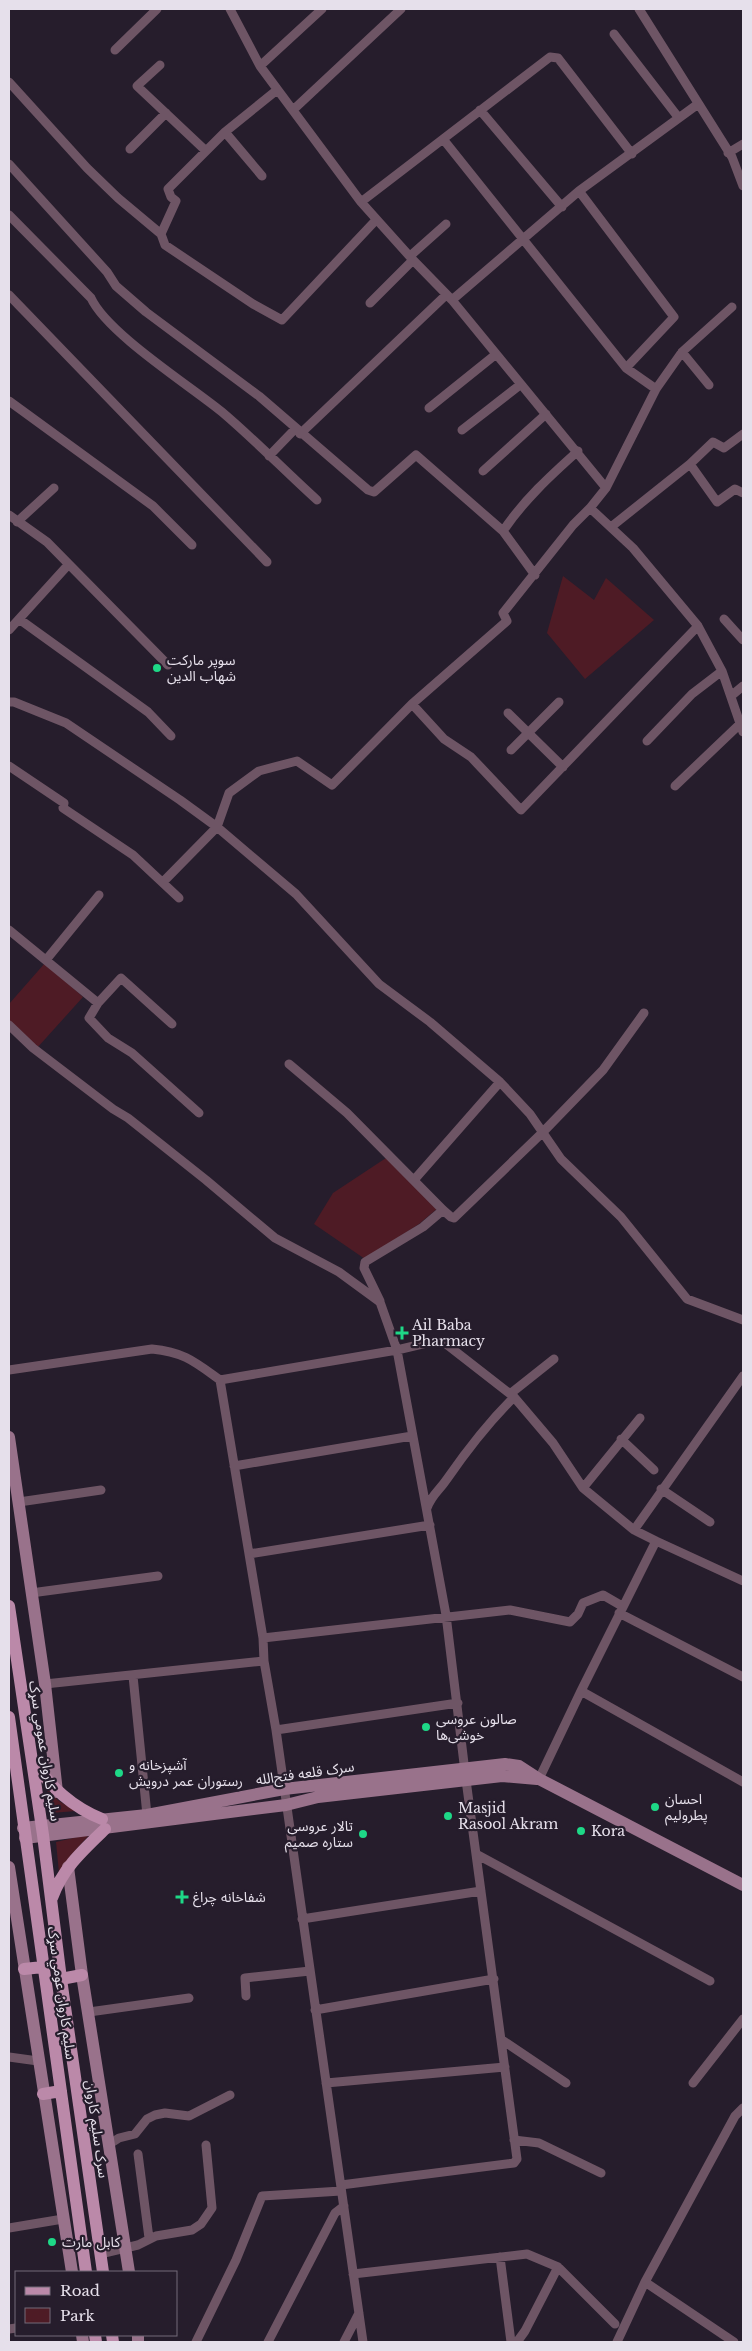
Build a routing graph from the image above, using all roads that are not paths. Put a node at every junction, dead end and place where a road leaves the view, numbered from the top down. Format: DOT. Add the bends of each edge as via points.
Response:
graph roads {
  1 [pos="156,9"];
  2 [pos="230,9"];
  3 [pos="322,9"];
  4 [pos="401,9"];
  5 [pos="639,9"];
  6 [pos="614,34"];
  7 [pos="115,50"];
  8 [pos="160,64"];
  9 [pos="260,66"];
  10 [pos="9,82"];
  11 [pos="277,90"];
  12 [pos="698,104"];
  13 [pos="293,110"];
  14 [pos="480,110"];
  15 [pos="166,113"];
  16 [pos="678,117"];
  17 [pos="225,132"];
  18 [pos="443,139"];
  19 [pos="743,144"];
  20 [pos="130,149"];
  21 [pos="206,151"];
  22 [pos="632,154"];
  23 [pos="730,155"];
  24 [pos="743,161"];
  25 [pos="9,164"];
  26 [pos="262,176"];
  27 [pos="743,186"];
  28 [pos="579,191"];
  29 [pos="361,202"];
  30 [pos="562,207"];
  31 [pos="9,215"];
  32 [pos="376,220"];
  33 [pos="446,224"];
  34 [pos="161,234"];
  35 [pos="523,239"];
  36 [pos="412,258"];
  37 [pos="9,296"];
  38 [pos="449,297"];
  39 [pos="370,303"];
  40 [pos="732,307"];
  41 [pos="682,352"];
  42 [pos="496,354"];
  43 [pos="626,368"];
  44 [pos="520,385"];
  45 [pos="708,385"];
  46 [pos="656,389"];
  47 [pos="9,401"];
  48 [pos="429,408"];
  49 [pos="546,414"];
  50 [pos="462,430"];
  51 [pos="298,431"];
  52 [pos="743,434"];
  53 [pos="578,451"];
  54 [pos="269,456"];
  55 [pos="690,464"];
  56 [pos="483,471"];
  57 [pos="54,488"];
  58 [pos="606,488"];
  59 [pos="743,493"];
  60 [pos="317,500"];
  61 [pos="590,508"];
  62 [pos="9,515"];
  63 [pos="17,522"];
  64 [pos="611,527"];
  65 [pos="503,531"];
  66 [pos="192,545"];
  67 [pos="267,562"];
  68 [pos="68,565"];
  69 [pos="535,575"];
  70 [pos="19,619"];
  71 [pos="724,619"];
  72 [pos="698,626"];
  73 [pos="9,630"];
  74 [pos="743,640"];
  75 [pos="168,665"];
  76 [pos="722,670"];
  77 [pos="743,686"];
  78 [pos="731,696"];
  79 [pos="9,702"];
  80 [pos="559,702"];
  81 [pos="412,704"];
  82 [pos="508,713"];
  83 [pos="742,727"];
  84 [pos="528,734"];
  85 [pos="172,736"];
  86 [pos="647,742"];
  87 [pos="511,750"];
  88 [pos="9,766"];
  89 [pos="563,768"];
  90 [pos="675,786"];
  91 [pos="218,827"];
  92 [pos="163,882"];
  93 [pos="99,895"];
  94 [pos="179,898"];
  95 [pos="9,930"];
  96 [pos="46,960"];
  97 [pos="98,1003"];
  98 [pos="644,1013"];
  99 [pos="172,1024"];
  100 [pos="9,1025"];
  101 [pos="289,1064"];
  102 [pos="500,1082"];
  103 [pos="199,1113"];
  104 [pos="542,1133"];
  105 [pos="414,1180"];
  106 [pos="443,1210"];
  107 [pos="380,1302"];
  108 [pos="743,1320"];
  109 [pos="397,1350"];
  110 [pos="554,1359"];
  111 [pos="9,1370"];
  112 [pos="743,1376"];
  113 [pos="220,1380"];
  114 [pos="512,1396"];
  115 [pos="640,1418"];
  116 [pos="412,1436"];
  117 [pos="9,1437"];
  118 [pos="621,1439"];
  119 [pos="234,1466"];
  120 [pos="654,1470"];
  121 [pos="583,1488"];
  122 [pos="662,1489"];
  123 [pos="101,1490"];
  124 [pos="19,1502"];
  125 [pos="427,1508"];
  126 [pos="710,1522"];
  127 [pos="430,1525"];
  128 [pos="634,1530"];
  129 [pos="656,1541"];
  130 [pos="249,1554"];
  131 [pos="158,1576"];
  132 [pos="743,1582"];
  133 [pos="31,1593"];
  134 [pos="9,1606"];
  135 [pos="621,1610"];
  136 [pos="446,1615"];
  137 [pos="263,1638"];
  138 [pos="264,1661"];
  139 [pos="132,1676"];
  140 [pos="743,1677"];
  141 [pos="45,1684"];
  142 [pos="580,1691"];
  143 [pos="458,1703"];
  144 [pos="9,1717"];
  145 [pos="276,1730"];
  146 [pos="31,1759"];
  147 [pos="465,1775"];
  148 [pos="540,1779"];
  149 [pos="743,1782"];
  150 [pos="284,1789"];
  151 [pos="57,1792"];
  152 [pos="286,1804"];
  153 [pos="147,1815"];
  154 [pos="103,1824"];
  155 [pos="42,1830"];
  156 [pos="24,1833"];
  157 [pos="476,1854"];
  158 [pos="9,1867"];
  159 [pos="68,1867"];
  160 [pos="743,1885"];
  161 [pos="481,1891"];
  162 [pos="51,1900"];
  163 [pos="302,1919"];
  164 [pos="43,1966"];
  165 [pos="24,1969"];
  166 [pos="310,1971"];
  167 [pos="82,1975"];
  168 [pos="494,1978"];
  169 [pos="60,1979"];
  170 [pos="710,1981"];
  171 [pos="246,1996"];
  172 [pos="189,1998"];
  173 [pos="316,2010"];
  174 [pos="90,2012"];
  175 [pos="743,2019"];
  176 [pos="502,2040"];
  177 [pos="9,2057"];
  178 [pos="38,2061"];
  179 [pos="505,2067"];
  180 [pos="326,2082"];
  181 [pos="566,2083"];
  182 [pos="693,2083"];
  183 [pos="61,2091"];
  184 [pos="43,2094"];
  185 [pos="230,2095"];
  186 [pos="743,2108"];
  187 [pos="514,2140"];
  188 [pos="108,2145"];
  189 [pos="206,2145"];
  190 [pos="138,2154"];
  191 [pos="600,2173"];
  192 [pos="341,2188"];
  193 [pos="344,2206"];
  194 [pos="63,2219"];
  195 [pos="9,2228"];
  196 [pos="150,2238"];
  197 [pos="125,2249"];
  198 [pos="100,2254"];
  199 [pos="500,2257"];
  200 [pos="558,2267"];
  201 [pos="72,2271"];
  202 [pos="86,2271"];
  203 [pos="103,2271"];
  204 [pos="129,2271"];
  205 [pos="353,2274"];
  206 [pos="645,2282"];
  207 [pos="359,2313"];
  208 [pos="615,2324"];
  209 [pos="196,2342"];
  210 [pos="268,2342"];
  211 [pos="344,2342"];
  212 [pos="363,2342"];
  213 [pos="511,2342"];
  214 [pos="517,2342"];
  215 [pos="617,2342"];
  216 [pos="734,2342"];
  1 -- 7 [label="street"];
  2 -- 9 [label="street"];
  3 -- 9 [label="street"];
  4 -- 13 [label="street"];
  5 -- 12 [label="street"];
  6 -- 16 [label="street"];
  8 -- 15 [label="street" via="137,86"];
  9 -- 11 [label="street"];
  10 -- 34 [label="street" via="112,192"];
  11 -- 13 [label="street"];
  11 -- 17 [label="street"];
  12 -- 16 [label="street"];
  12 -- 23 [label="street"];
  13 -- 29 [label="street"];
  14 -- 18 [label="street"];
  14 -- 22 [label="street" via="550,57 558,58"];
  14 -- 30 [label="street"];
  15 -- 20 [label="street"];
  15 -- 21 [label="street"];
  16 -- 22 [label="street"];
  17 -- 21 [label="street"];
  17 -- 26 [label="street"];
  18 -- 29 [label="street"];
  18 -- 35 [label="street"];
  19 -- 23 [label="street"];
  21 -- 34 [label="street" via="168,189 176,200"];
  22 -- 28 [label="street"];
  23 -- 24 [label="street"];
  23 -- 27 [label="street"];
  25 -- 51 [label="street" via="116,286"];
  28 -- 30 [label="street"];
  28 -- 43 [label="street" via="674,317"];
  29 -- 32 [label="street"];
  30 -- 35 [label="street"];
  31 -- 54 [label="street" via="120,332 221,411"];
  32 -- 34 [label="street" via="282,320 252,304 166,245"];
  32 -- 36 [label="street"];
  33 -- 36 [label="street"];
  35 -- 38 [label="street"];
  35 -- 43 [label="street"];
  36 -- 38 [label="street"];
  36 -- 39 [label="street"];
  37 -- 67 [label="street"];
  38 -- 42 [label="street"];
  38 -- 51 [label="street"];
  40 -- 41 [label="street"];
  41 -- 45 [label="street"];
  41 -- 46 [label="street"];
  42 -- 44 [label="street"];
  42 -- 48 [label="street"];
  43 -- 46 [label="street"];
  44 -- 49 [label="street"];
  44 -- 50 [label="street"];
  46 -- 58 [label="street"];
  47 -- 66 [label="street" via="153,506"];
  49 -- 53 [label="street"];
  49 -- 56 [label="street"];
  51 -- 54 [label="street"];
  51 -- 65 [label="street" via="374,492 416,455"];
  52 -- 55 [label="street" via="724,448 713,442"];
  53 -- 58 [label="street"];
  53 -- 65 [label="street" via="540,485"];
  54 -- 60 [label="street"];
  55 -- 59 [label="street" via="717,502 735,489"];
  55 -- 64 [label="street"];
  57 -- 63 [label="street"];
  58 -- 61 [label="street"];
  61 -- 64 [label="street"];
  61 -- 69 [label="street"];
  62 -- 63 [label="street"];
  63 -- 68 [label="street" via="47,542"];
  64 -- 72 [label="street" via="633,548"];
  65 -- 69 [label="street"];
  68 -- 70 [label="street"];
  68 -- 75 [label="street"];
  69 -- 81 [label="street" via="503,612 507,621"];
  70 -- 73 [label="street"];
  70 -- 85 [label="street" via="148,712"];
  71 -- 74 [label="street"];
  72 -- 76 [label="street"];
  72 -- 89 [label="street"];
  76 -- 78 [label="street"];
  76 -- 86 [label="street" via="692,694"];
  77 -- 78 [label="street"];
  78 -- 83 [label="street"];
  79 -- 91 [label="street" via="66,723"];
  80 -- 84 [label="street"];
  81 -- 89 [label="street" via="444,740 471,757 519,809"];
  81 -- 91 [label="street" via="332,785 297,761 259,771 229,793"];
  82 -- 84 [label="street"];
  83 -- 90 [label="street"];
  84 -- 87 [label="street"];
  84 -- 89 [label="street"];
  88 -- 92 [label="street" via="64,803 63,808 133,855"];
  91 -- 92 [label="street"];
  91 -- 102 [label="street" via="296,894 379,984 430,1022"];
  92 -- 94 [label="street"];
  93 -- 96 [label="street"];
  95 -- 96 [label="street"];
  96 -- 97 [label="street"];
  97 -- 99 [label="street" via="121,978"];
  97 -- 103 [label="street" via="89,1018 108,1038 132,1053"];
  98 -- 104 [label="street" via="603,1070"];
  100 -- 107 [label="street" via="33,1048 128,1118 275,1238 339,1272"];
  101 -- 105 [label="street" via="347,1113"];
  102 -- 104 [label="street" via="530,1114"];
  102 -- 105 [label="street"];
  104 -- 106 [label="street" via="454,1218"];
  104 -- 108 [label="street" via="561,1158 621,1217 687,1300"];
  105 -- 106 [label="street"];
  106 -- 107 [label="street" via="423,1228 365,1262 364,1268"];
  107 -- 109 [label="street"];
  109 -- 113 [label="street"];
  109 -- 114 [label="street" via="435,1341 446,1344"];
  109 -- 116 [label="street"];
  110 -- 114 [label="street"];
  111 -- 113 [label="street" via="152,1349 172,1351"];
  112 -- 122 [label="street"];
  113 -- 119 [label="street"];
  114 -- 121 [label="street" via="553,1443"];
  114 -- 125 [label="street" via="432,1495"];
  115 -- 118 [label="street"];
  116 -- 119 [label="street"];
  116 -- 125 [label="street"];
  117 -- 124 [label="street"];
  118 -- 120 [label="street"];
  118 -- 121 [label="street"];
  119 -- 130 [label="street"];
  121 -- 128 [label="street"];
  122 -- 126 [label="street"];
  122 -- 128 [label="street"];
  123 -- 124 [label="street"];
  124 -- 133 [label="street"];
  125 -- 127 [label="street"];
  127 -- 130 [label="street"];
  127 -- 136 [label="street"];
  128 -- 129 [label="street"];
  129 -- 132 [label="street"];
  129 -- 135 [label="street"];
  130 -- 137 [label="street"];
  131 -- 133 [label="street"];
  133 -- 141 [label="street"];
  134 -- 146 [label="main road, سلیم کاروان عمومي سړک"];
  135 -- 136 [label="street" via="603,1595 583,1603 570,1622 510,1610"];
  135 -- 140 [label="street"];
  135 -- 142 [label="street"];
  136 -- 137 [label="street"];
  136 -- 143 [label="street"];
  137 -- 138 [label="street"];
  138 -- 139 [label="street"];
  138 -- 145 [label="street"];
  139 -- 141 [label="street"];
  139 -- 153 [label="street"];
  141 -- 151 [label="street"];
  142 -- 148 [label="street"];
  142 -- 149 [label="street"];
  143 -- 145 [label="street"];
  143 -- 147 [label="street"];
  144 -- 156 [label="main road, سلیم کاروان عومي سړک"];
  145 -- 150 [label="street"];
  146 -- 151 [label="main road"];
  146 -- 155 [label="main road, سلیم کاروان عمومي سړک"];
  147 -- 148 [label="street, سرک قلعه فتح‌الله" via="505,1764 519,1766"];
  147 -- 150 [label="street, سرک قلعه فتح‌الله"];
  147 -- 152 [label="street, سرک قلعه فتح‌الله"];
  147 -- 157 [label="street"];
  148 -- 160 [label="street, سرک قلعه فتح‌الله"];
  150 -- 152 [label="street"];
  150 -- 153 [label="street, سرک قلعه فتح‌الله"];
  151 -- 154 [label="main road"];
  152 -- 154 [label="street, سرک قلعه فتح‌الله"];
  152 -- 163 [label="street"];
  153 -- 154 [label="street, سرک قلعه فتح‌الله"];
  154 -- 155 [label="street, سرک قلعه فتح‌الله"];
  154 -- 159 [label="main road"];
  155 -- 156 [label="street, سرک قلعه فتح‌الله"];
  155 -- 162 [label="main road, سلیم کاروان عمومي سړک"];
  156 -- 164 [label="main road, سلیم کاروان عومي سړک"];
  157 -- 161 [label="street"];
  157 -- 170 [label="street"];
  158 -- 165 [label="street"];
  159 -- 162 [label="main road"];
  159 -- 167 [label="street"];
  161 -- 163 [label="street"];
  161 -- 168 [label="street"];
  162 -- 169 [label="main road, سرک سلیم کاروان"];
  163 -- 166 [label="street"];
  164 -- 165 [label="main road"];
  164 -- 183 [label="main road, سلیم کاروان عومي سړک"];
  165 -- 178 [label="street"];
  166 -- 171 [label="street" via="245,1978"];
  166 -- 173 [label="street"];
  167 -- 169 [label="main road"];
  167 -- 174 [label="street"];
  168 -- 173 [label="street"];
  168 -- 176 [label="street"];
  169 -- 198 [label="main road, سرک سلیم کاروان"];
  172 -- 174 [label="street"];
  173 -- 180 [label="street"];
  174 -- 188 [label="street"];
  175 -- 182 [label="street"];
  176 -- 179 [label="street"];
  176 -- 181 [label="street"];
  177 -- 178 [label="street"];
  178 -- 184 [label="street"];
  179 -- 180 [label="street"];
  179 -- 187 [label="street"];
  180 -- 192 [label="street"];
  183 -- 184 [label="main road"];
  183 -- 202 [label="main road, سلیم کاروان عومي سړک"];
  184 -- 194 [label="street"];
  185 -- 188 [label="street" via="189,2116 155,2115 147,2119 135,2134"];
  186 -- 206 [label="street" via="735,2116"];
  187 -- 191 [label="street" via="539,2143"];
  187 -- 192 [label="street" via="517,2158 514,2163"];
  188 -- 197 [label="street"];
  189 -- 196 [label="street" via="212,2208 209,2214 192,2230"];
  190 -- 196 [label="street"];
  192 -- 193 [label="street"];
  192 -- 209 [label="street" via="262,2196 236,2260"];
  193 -- 205 [label="street"];
  193 -- 210 [label="street" via="335,2213"];
  194 -- 195 [label="street"];
  194 -- 201 [label="street"];
  196 -- 197 [label="street"];
  197 -- 198 [label="street"];
  197 -- 204 [label="street"];
  198 -- 203 [label="main road, سرک سلیم کاروان"];
  199 -- 200 [label="street" via="527,2254"];
  199 -- 205 [label="street"];
  199 -- 213 [label="street"];
  200 -- 208 [label="street"];
  200 -- 214 [label="street"];
  205 -- 207 [label="street"];
  206 -- 215 [label="street"];
  206 -- 216 [label="street"];
  207 -- 211 [label="street"];
  207 -- 212 [label="street"];
}
